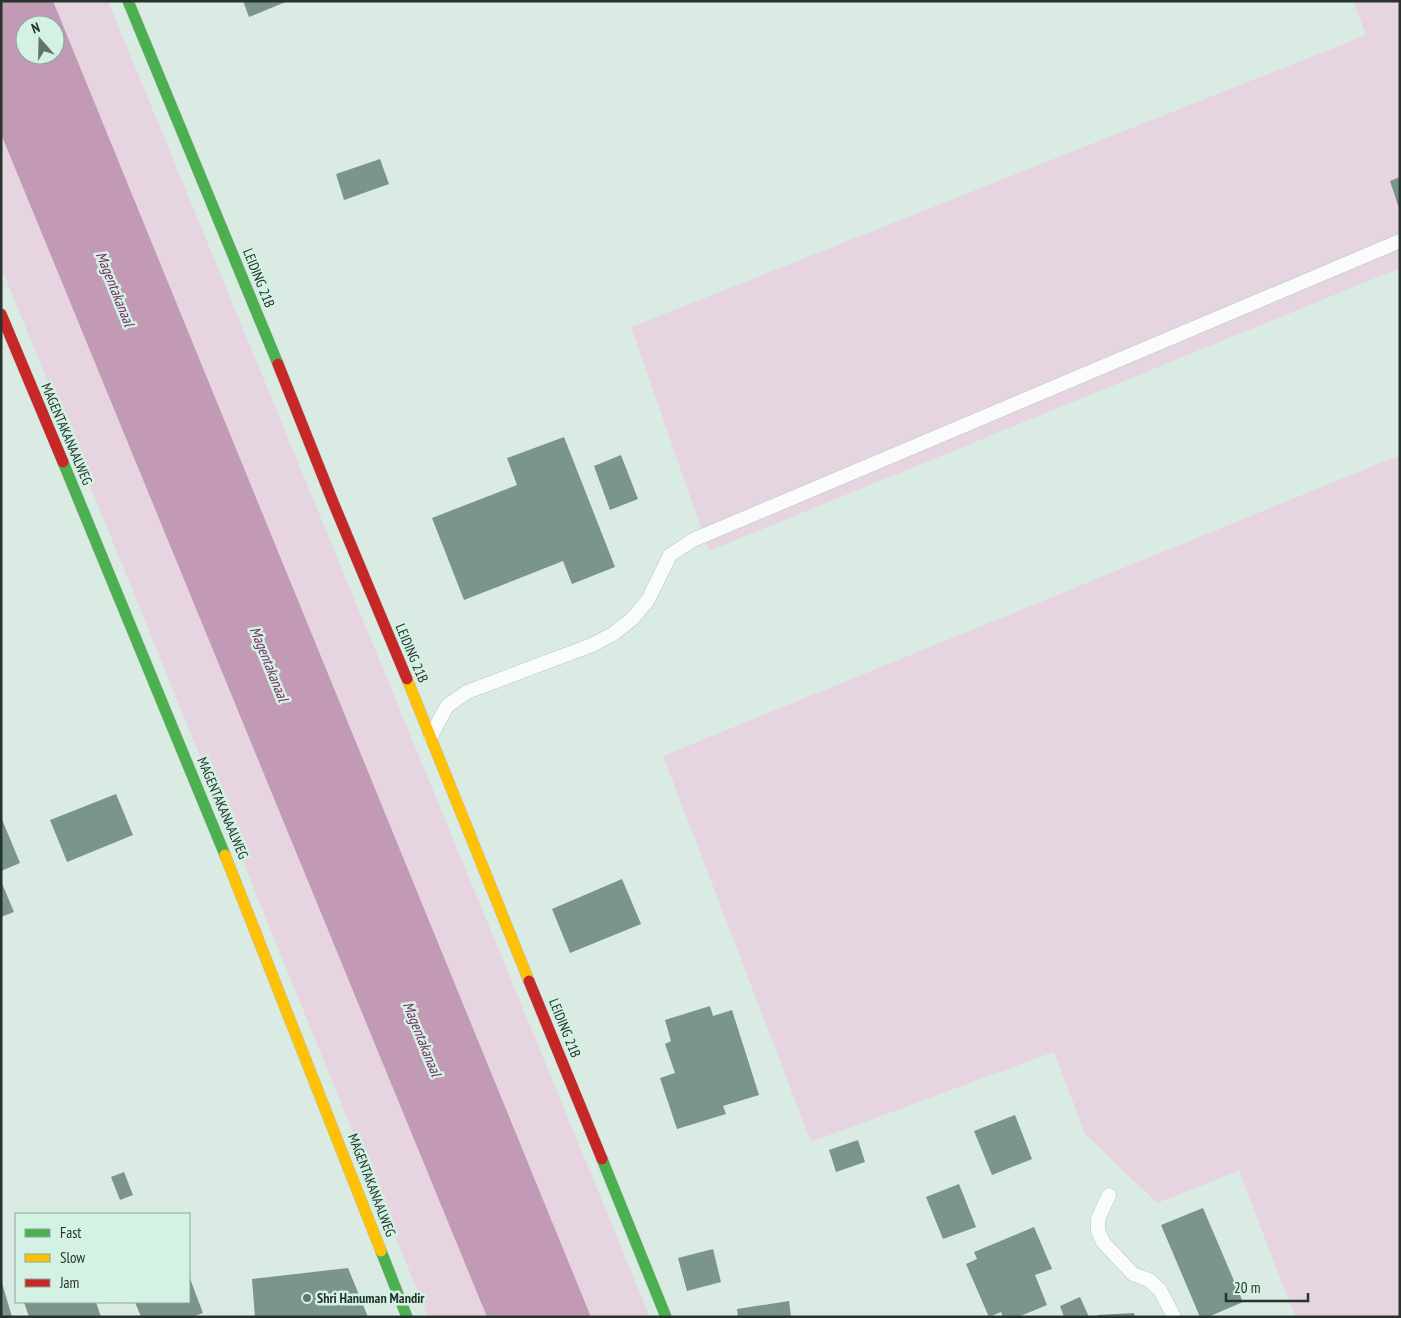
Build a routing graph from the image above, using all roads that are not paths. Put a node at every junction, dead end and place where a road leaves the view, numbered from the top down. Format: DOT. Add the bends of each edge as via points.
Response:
graph roads {
  1 [pos="128,1"];
  2 [pos="1400,241"];
  3 [pos="2,317"];
  4 [pos="431,737"];
  5 [pos="1109,1195"];
  6 [pos="407,1317"];
  7 [pos="666,1317"];
  8 [pos="1174,1317"];
  1 -- 4 [label="street, LEIDING 21B"];
  2 -- 4 [label="lane" via="693,540 670,555 648,600 632,620 592,644 467,692 447,706"];
  3 -- 6 [label="street, MAGENTAKANAALWEG" via="241,892"];
  4 -- 7 [label="street, LEIDING 21B"];
  5 -- 8 [label="lane" via="1098,1219 1098,1231 1103,1242 1133,1274 1160,1290"];
}
